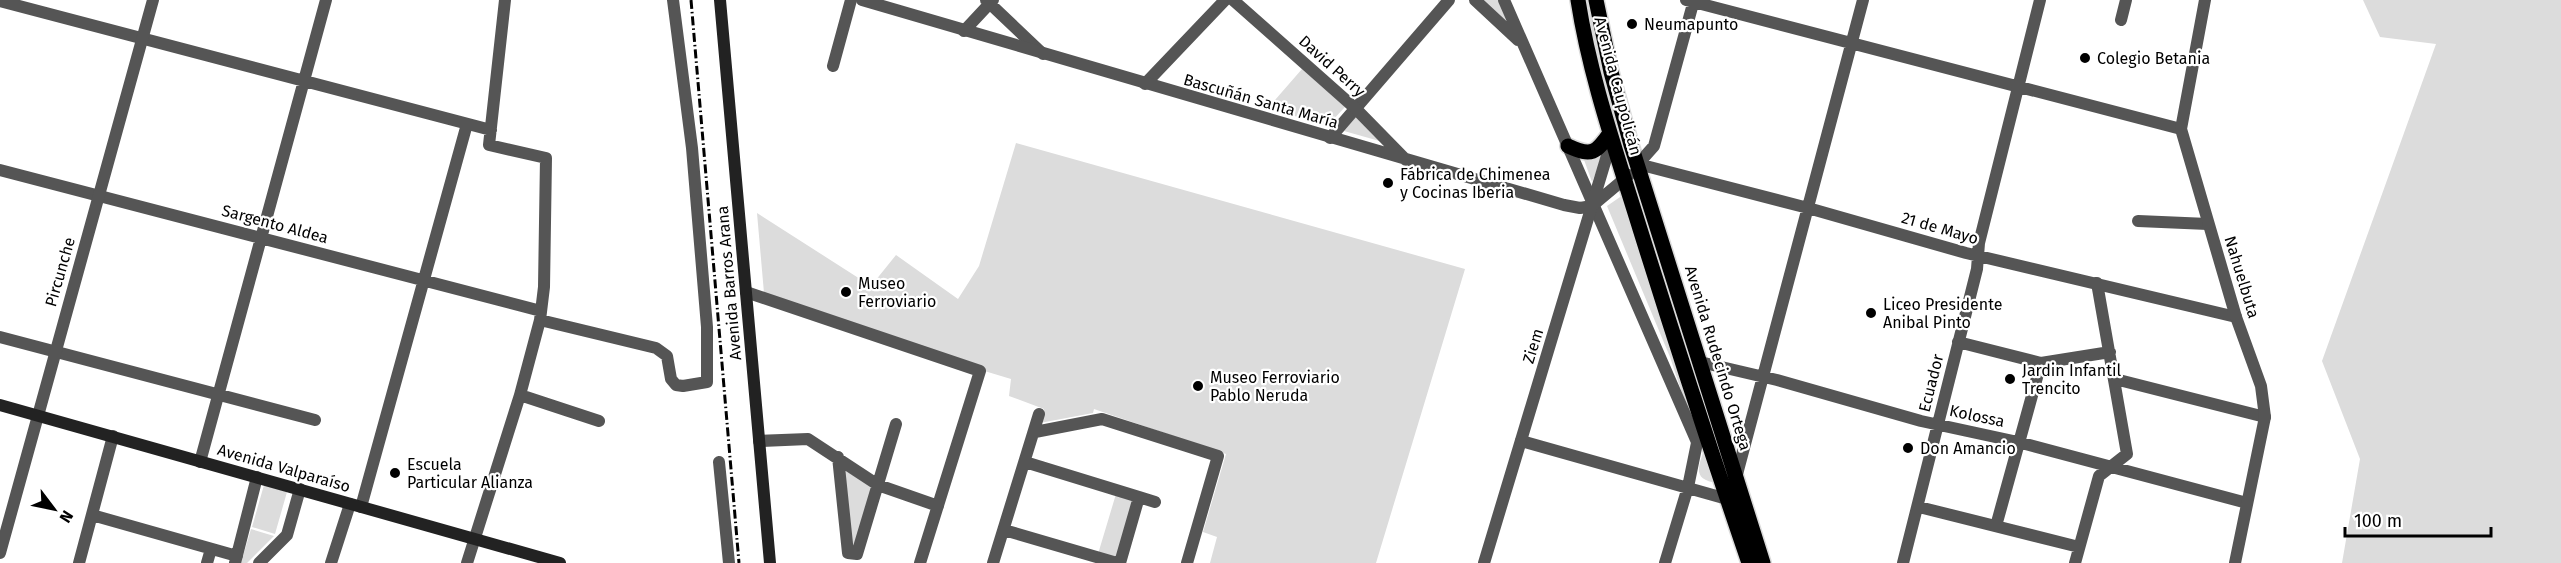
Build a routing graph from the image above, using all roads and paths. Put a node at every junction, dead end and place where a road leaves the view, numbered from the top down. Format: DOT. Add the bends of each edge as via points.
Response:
graph roads {
  1 [pos="153,0"];
  2 [pos="326,0"];
  3 [pos="505,0"];
  4 [pos="673,0"];
  5 [pos="720,0"];
  6 [pos="851,0"];
  7 [pos="862,0"];
  8 [pos="1225,0"];
  9 [pos="1233,0"];
  10 [pos="1449,0"];
  11 [pos="1475,0"];
  12 [pos="1504,0"];
  13 [pos="1516,0"];
  14 [pos="1578,0"];
  15 [pos="1863,0"];
  16 [pos="2040,0"];
  17 [pos="2126,0"];
  18 [pos="2205,0"];
  19 [pos="0,1"];
  20 [pos="990,1"];
  21 [pos="1691,1"];
  22 [pos="1596,3"];
  23 [pos="2121,20"];
  24 [pos="1512,21"];
  25 [pos="964,31"];
  26 [pos="143,38"];
  27 [pos="1852,42"];
  28 [pos="1521,43"];
  29 [pos="1043,54"];
  30 [pos="832,66"];
  31 [pos="303,81"];
  32 [pos="1145,84"];
  33 [pos="2017,87"];
  34 [pos="1356,109"];
  35 [pos="467,124"];
  36 [pos="2181,129"];
  37 [pos="491,130"];
  38 [pos="1611,136"];
  39 [pos="1330,138"];
  40 [pos="1568,146"];
  41 [pos="1406,161"];
  42 [pos="1638,164"];
  43 [pos="0,170"];
  44 [pos="1625,180"];
  45 [pos="99,195"];
  46 [pos="1592,206"];
  47 [pos="1808,208"];
  48 [pos="2138,221"];
  49 [pos="2208,224"];
  50 [pos="261,238"];
  51 [pos="1978,256"];
  52 [pos="425,280"];
  53 [pos="2097,283"];
  54 [pos="747,292"];
  55 [pos="541,315"];
  56 [pos="2236,317"];
  57 [pos="0,337"];
  58 [pos="1959,342"];
  59 [pos="55,352"];
  60 [pos="2110,352"];
  61 [pos="1700,362"];
  62 [pos="2042,363"];
  63 [pos="1764,377"];
  64 [pos="2115,379"];
  65 [pos="218,395"];
  66 [pos="520,395"];
  67 [pos="0,405"];
  68 [pos="1039,414"];
  69 [pos="38,415"];
  70 [pos="2265,417"];
  71 [pos="315,420"];
  72 [pos="599,421"];
  73 [pos="1702,421"];
  74 [pos="896,424"];
  75 [pos="1938,425"];
  76 [pos="1035,432"];
  77 [pos="113,436"];
  78 [pos="759,441"];
  79 [pos="1521,441"];
  80 [pos="1697,441"];
  81 [pos="2018,442"];
  82 [pos="838,457"];
  83 [pos="200,462"];
  84 [pos="719,462"];
  85 [pos="1025,462"];
  86 [pos="2111,466"];
  87 [pos="257,477"];
  88 [pos="1736,478"];
  89 [pos="878,485"];
  90 [pos="1688,487"];
  91 [pos="300,489"];
  92 [pos="1139,497"];
  93 [pos="1727,499"];
  94 [pos="1155,502"];
  95 [pos="2247,503"];
  96 [pos="356,505"];
  97 [pos="938,506"];
  98 [pos="1919,507"];
  99 [pos="92,515"];
  100 [pos="1996,526"];
  101 [pos="1004,530"];
  102 [pos="475,539"];
  103 [pos="2079,547"];
  104 [pos="211,549"];
  105 [pos="0,553"];
  106 [pos="236,560"];
  107 [pos="1191,562"];
  108 [pos="79,563"];
  109 [pos="207,563"];
  110 [pos="259,563"];
  111 [pos="331,563"];
  112 [pos="467,563"];
  113 [pos="560,563"];
  114 [pos="729,563"];
  115 [pos="770,563"];
  116 [pos="920,563"];
  117 [pos="993,563"];
  118 [pos="1118,563"];
  119 [pos="1484,563"];
  120 [pos="1665,563"];
  121 [pos="1749,563"];
  122 [pos="1763,563"];
  123 [pos="1903,563"];
  124 [pos="2075,563"];
  125 [pos="2235,563"];
  1 -- 26 [label="street, Pircunche"];
  2 -- 31 [label="street"];
  3 -- 37 [label="street"];
  4 -- 55 [label="street, Sargento Aldea" via="692,148 707,327 707,382 676,385 667,356 656,348"];
  5 -- 54 [label="main road, Avenida Barros Arana"];
  6 -- 30 [label="street"];
  7 -- 25 [label="street, Bascuñán Santa María"];
  8 -- 32 [label="street"];
  9 -- 34 [label="street, David Perry"];
  10 -- 34 [label="street"];
  11 -- 28 [label="street"];
  12 -- 24 [label="street"];
  13 -- 24 [label="street"];
  14 -- 38 [label="main road, Avenida Caupolicán"];
  15 -- 27 [label="street"];
  16 -- 33 [label="street, Ecuador"];
  17 -- 23 [label="street"];
  18 -- 36 [label="street, Nahuelbuta"];
  19 -- 26 [label="street"];
  20 -- 25 [label="street"];
  20 -- 29 [label="street"];
  21 -- 27 [label="street"];
  21 -- 42 [label="street" via="1654,146"];
  22 -- 42 [label="main road, Avenida Caupolicán"];
  24 -- 28 [label="street"];
  25 -- 29 [label="street, Bascuñán Santa María"];
  26 -- 31 [label="street"];
  26 -- 45 [label="street, Pircunche"];
  27 -- 33 [label="street"];
  27 -- 47 [label="street"];
  28 -- 40 [label="street"];
  29 -- 32 [label="street, Bascuñán Santa María"];
  31 -- 35 [label="street"];
  31 -- 50 [label="street"];
  32 -- 39 [label="street, Bascuñán Santa María"];
  33 -- 36 [label="street"];
  33 -- 51 [label="street, Ecuador"];
  34 -- 39 [label="street"];
  34 -- 41 [label="street, David Perry"];
  35 -- 37 [label="street"];
  35 -- 52 [label="street"];
  36 -- 49 [label="street, Nahuelbuta"];
  37 -- 55 [label="street" via="489,145 546,158"];
  38 -- 40 [label="main road" via="1585,153"];
  38 -- 44 [label="main road, Avenida Caupolicán"];
  38 -- 46 [label="street, Ziem"];
  39 -- 41 [label="street, Bascuñán Santa María"];
  40 -- 46 [label="street"];
  41 -- 46 [label="street, Bascuñán Santa María" via="1564,205"];
  42 -- 44 [label="street"];
  42 -- 47 [label="street, 21 de Mayo"];
  42 -- 61 [label="main road, Avenida Rudecindo Ortega"];
  43 -- 45 [label="street, Sargento Aldea"];
  44 -- 46 [label="street"];
  44 -- 73 [label="main road, Avenida Rudecindo Ortega"];
  45 -- 50 [label="street, Sargento Aldea"];
  45 -- 59 [label="street, Pircunche"];
  46 -- 79 [label="street, Ziem"];
  46 -- 80 [label="street"];
  47 -- 51 [label="street, 21 de Mayo"];
  47 -- 63 [label="street"];
  48 -- 49 [label="street"];
  49 -- 56 [label="street, Nahuelbuta"];
  50 -- 52 [label="street, Sargento Aldea"];
  50 -- 65 [label="street"];
  51 -- 53 [label="street, 21 de Mayo"];
  51 -- 58 [label="street, Ecuador"];
  52 -- 55 [label="street, Sargento Aldea"];
  52 -- 96 [label="street"];
  53 -- 56 [label="street, 21 de Mayo"];
  53 -- 60 [label="street"];
  54 -- 78 [label="main road, Avenida Barros Arana"];
  54 -- 97 [label="street" via="980,371"];
  55 -- 66 [label="street"];
  56 -- 70 [label="street, Nahuelbuta" via="2261,386"];
  57 -- 59 [label="street"];
  58 -- 62 [label="street"];
  58 -- 75 [label="street, Ecuador"];
  59 -- 65 [label="street"];
  59 -- 69 [label="street, Pircunche"];
  60 -- 62 [label="street"];
  60 -- 64 [label="street"];
  61 -- 63 [label="street, Kolossa"];
  61 -- 88 [label="main road, Avenida Rudecindo Ortega"];
  62 -- 81 [label="street"];
  63 -- 75 [label="street, Kolossa"];
  63 -- 88 [label="street"];
  64 -- 70 [label="street"];
  64 -- 86 [label="street" via="2127,454"];
  65 -- 71 [label="street"];
  65 -- 83 [label="street"];
  66 -- 72 [label="street"];
  66 -- 102 [label="street"];
  67 -- 69 [label="main road, Avenida Valparaíso"];
  68 -- 76 [label="street"];
  69 -- 77 [label="main road, Avenida Valparaíso"];
  69 -- 105 [label="street, Pircunche"];
  70 -- 95 [label="street, Nahuelbuta"];
  73 -- 80 [label="street"];
  73 -- 93 [label="main road, Avenida Rudecindo Ortega"];
  74 -- 89 [label="street"];
  75 -- 81 [label="street, Kolossa"];
  75 -- 98 [label="street, Ecuador"];
  76 -- 85 [label="street"];
  76 -- 107 [label="street" via="1102,419 1218,456"];
  77 -- 83 [label="main road, Avenida Valparaíso"];
  77 -- 99 [label="street"];
  78 -- 82 [label="street" via="808,440"];
  78 -- 115 [label="main road, Avenida Barros Arana"];
  79 -- 90 [label="street"];
  79 -- 119 [label="street, Ziem"];
  80 -- 90 [label="street"];
  81 -- 86 [label="street, Kolossa"];
  81 -- 100 [label="street"];
  82 -- 89 [label="street"];
  82 -- 89 [label="street" via="848,553 857,554"];
  83 -- 87 [label="main road, Avenida Valparaíso"];
  84 -- 114 [label="street"];
  85 -- 92 [label="street"];
  85 -- 101 [label="street"];
  86 -- 95 [label="street, Kolossa"];
  86 -- 103 [label="street" via="2099,476"];
  87 -- 91 [label="main road, Avenida Valparaíso"];
  87 -- 106 [label="street"];
  88 -- 122 [label="main road, Avenida Rudecindo Ortega"];
  89 -- 97 [label="street"];
  90 -- 93 [label="street"];
  90 -- 120 [label="street"];
  91 -- 96 [label="main road, Avenida Valparaíso"];
  91 -- 110 [label="street" via="286,535"];
  92 -- 94 [label="street"];
  92 -- 118 [label="street"];
  93 -- 121 [label="main road, Avenida Rudecindo Ortega"];
  95 -- 125 [label="street, Nahuelbuta"];
  96 -- 102 [label="main road, Avenida Valparaíso"];
  96 -- 111 [label="street"];
  97 -- 116 [label="street"];
  98 -- 100 [label="street"];
  98 -- 123 [label="street, Ecuador"];
  99 -- 104 [label="street"];
  99 -- 108 [label="street"];
  100 -- 103 [label="street"];
  101 -- 117 [label="street"];
  101 -- 118 [label="street"];
  102 -- 112 [label="street"];
  102 -- 113 [label="main road, Avenida Valparaíso"];
  103 -- 124 [label="street"];
  104 -- 106 [label="street"];
  104 -- 109 [label="street"];
}
